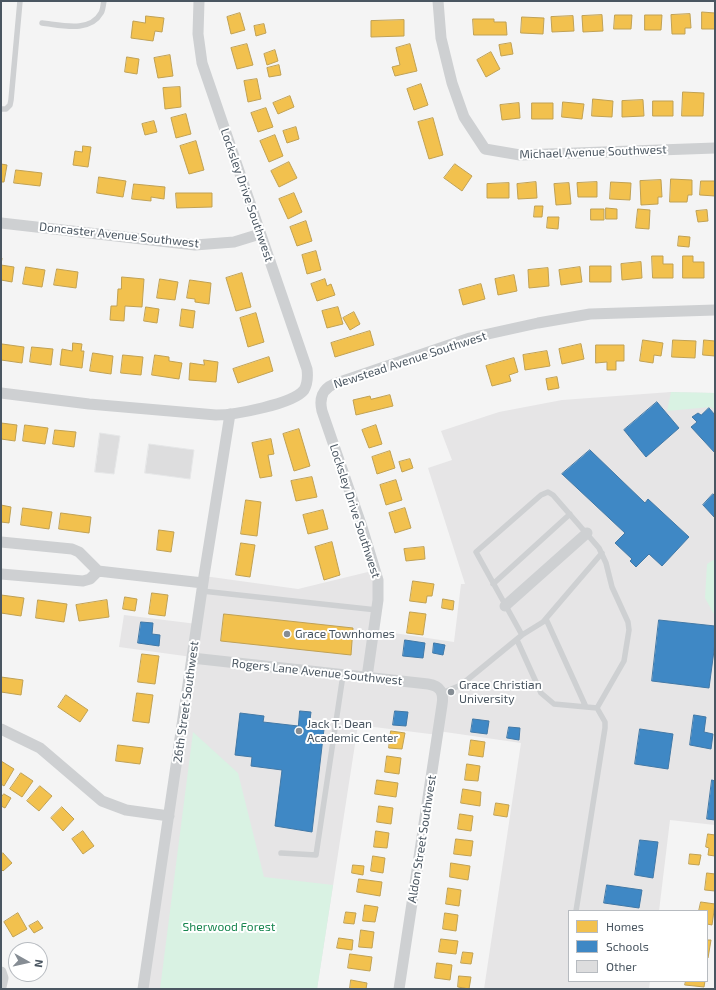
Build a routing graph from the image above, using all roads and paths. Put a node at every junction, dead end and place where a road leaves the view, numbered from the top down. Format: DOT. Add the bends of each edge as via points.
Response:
graph roads {
  1 [pos="20,1"];
  2 [pos="104,1"];
  3 [pos="199,1"];
  4 [pos="438,1"];
  5 [pos="42,23"];
  6 [pos="1,109"];
  7 [pos="715,148"];
  8 [pos="1,223"];
  9 [pos="260,234"];
  10 [pos="715,310"];
  11 [pos="1,394"];
  12 [pos="322,395"];
  13 [pos="230,414"];
  14 [pos="570,514"];
  15 [pos="587,533"];
  16 [pos="1,542"];
  17 [pos="602,553"];
  18 [pos="98,571"];
  19 [pos="1,574"];
  20 [pos="493,584"];
  21 [pos="203,587"];
  22 [pos="505,606"];
  23 [pos="377,610"];
  24 [pos="546,619"];
  25 [pos="522,635"];
  26 [pos="517,640"];
  27 [pos="192,658"];
  28 [pos="343,675"];
  29 [pos="367,677"];
  30 [pos="441,691"];
  31 [pos="586,707"];
  32 [pos="597,708"];
  33 [pos="1,729"];
  34 [pos="169,816"];
  35 [pos="281,852"];
  36 [pos="576,910"];
  37 [pos="1,972"];
  38 [pos="1,987"];
  39 [pos="143,989"];
  40 [pos="399,989"];
  1 -- 6 [label="lane" via="11,100 6,109"];
  2 -- 5 [label="lane" via="101,13 93,23 83,26"];
  3 -- 9 [label="street, Locksley Drive Southwest" via="198,34 202,63"];
  4 -- 7 [label="street, Michael Avenue Southwest" via="442,38 452,83 464,117 485,149 520,155"];
  8 -- 9 [label="street, Doncaster Avenue Southwest" via="195,245 234,242"];
  9 -- 13 [label="street, Locksley Drive Southwest" via="308,378 301,393 291,399"];
  10 -- 12 [label="street, Newstead Avenue Southwest" via="590,314 538,323 452,344 334,384"];
  11 -- 13 [label="street" via="188,413"];
  12 -- 23 [label="street, Locksley Drive Southwest" via="322,411 376,570 379,590"];
  13 -- 21 [label="street, 26th Street Southwest"];
  14 -- 15 [label="lane"];
  14 -- 20 [label="lane"];
  14 -- 20 [label="lane" via="553,495 544,493 476,552"];
  15 -- 17 [label="lane"];
  15 -- 22 [label="street"];
  16 -- 18 [label="street" via="72,549 79,552"];
  17 -- 24 [label="lane"];
  17 -- 32 [label="lane" via="629,628 624,661"];
  18 -- 19 [label="street" via="82,581"];
  18 -- 21 [label="street"];
  20 -- 22 [label="lane"];
  21 -- 23 [label="lane"];
  21 -- 27 [label="street, 26th Street Southwest"];
  22 -- 25 [label="lane"];
  23 -- 29 [label="street, Locksley Drive Southwest"];
  24 -- 25 [label="lane"];
  24 -- 31 [label="lane"];
  25 -- 26 [label="lane"];
  26 -- 30 [label="lane" via="461,685"];
  26 -- 31 [label="lane" via="540,693 554,704"];
  27 -- 28 [label="street, Rogers Lane Avenue Southwest"];
  27 -- 34 [label="street, 26th Street Southwest"];
  28 -- 29 [label="street, Rogers Lane Avenue Southwest"];
  28 -- 35 [label="lane" via="316,855"];
  29 -- 30 [label="street, Rogers Lane Avenue Southwest" via="435,685"];
  30 -- 40 [label="street, Aldon Street Southwest" via="442,705"];
  31 -- 32 [label="lane"];
  32 -- 36 [label="lane" via="605,722 605,728"];
  33 -- 34 [label="street" via="40,748 102,801 126,810"];
  34 -- 39 [label="street, 26th Street Southwest"];
  37 -- 38 [label="street"];
}
